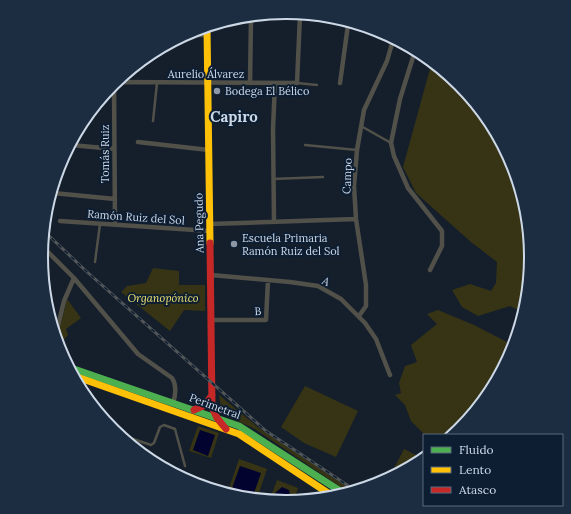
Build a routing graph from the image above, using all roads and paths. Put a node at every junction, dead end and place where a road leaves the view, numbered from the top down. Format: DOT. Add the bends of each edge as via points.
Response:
graph roads {
  1 [pos="300,20"];
  2 [pos="251,22"];
  3 [pos="348,27"];
  4 [pos="207,33"];
  5 [pos="392,44"];
  6 [pos="413,56"];
  7 [pos="125,82"];
  8 [pos="157,82"];
  9 [pos="340,82"];
  10 [pos="208,83"];
  11 [pos="250,83"];
  12 [pos="275,83"];
  13 [pos="297,83"];
  14 [pos="317,85"];
  15 [pos="114,92"];
  16 [pos="152,121"];
  17 [pos="360,126"];
  18 [pos="138,142"];
  19 [pos="391,143"];
  20 [pos="75,145"];
  21 [pos="305,145"];
  22 [pos="114,148"];
  23 [pos="209,150"];
  24 [pos="357,150"];
  25 [pos="324,177"];
  26 [pos="273,179"];
  27 [pos="56,193"];
  28 [pos="115,199"];
  29 [pos="356,219"];
  30 [pos="60,221"];
  31 [pos="274,222"];
  32 [pos="100,224"];
  33 [pos="115,225"];
  34 [pos="210,228"];
  35 [pos="48,253"];
  36 [pos="95,262"];
  37 [pos="430,270"];
  38 [pos="211,275"];
  39 [pos="74,278"];
  40 [pos="268,280"];
  41 [pos="80,285"];
  42 [pos="69,291"];
  43 [pos="359,316"];
  44 [pos="211,320"];
  45 [pos="59,321"];
  46 [pos="58,326"];
  47 [pos="76,370"];
  48 [pos="390,375"];
  49 [pos="81,378"];
  50 [pos="212,395"];
  51 [pos="173,403"];
  52 [pos="212,407"];
  53 [pos="194,410"];
  54 [pos="207,415"];
  55 [pos="196,418"];
  56 [pos="217,418"];
  57 [pos="226,429"];
  58 [pos="133,439"];
  59 [pos="185,466"];
  60 [pos="337,489"];
  61 [pos="325,491"];
  1 -- 13 [label="street"];
  2 -- 11 [label="street"];
  3 -- 9 [label="street"];
  4 -- 10 [label="main road, Ana Pegudo"];
  5 -- 17 [label="street, Campo" via="387,61 364,110"];
  6 -- 19 [label="street" via="400,99"];
  7 -- 8 [label="street, Aurelio Álvarez"];
  8 -- 10 [label="street, Aurelio Álvarez"];
  8 -- 16 [label="lane"];
  10 -- 11 [label="street, Aurelio Álvarez"];
  10 -- 23 [label="main road, Ana Pegudo"];
  11 -- 12 [label="street, Aurelio Álvarez"];
  12 -- 13 [label="street, Aurelio Álvarez"];
  12 -- 26 [label="street"];
  13 -- 14 [label="lane"];
  15 -- 22 [label="street, Tomás Ruiz"];
  17 -- 19 [label="lane"];
  17 -- 24 [label="street, Campo"];
  18 -- 23 [label="street"];
  19 -- 37 [label="street" via="408,188 442,231 442,246"];
  20 -- 22 [label="street"];
  21 -- 24 [label="lane"];
  22 -- 28 [label="street, Tomás Ruiz"];
  23 -- 34 [label="main road, Ana Pegudo"];
  24 -- 29 [label="street, Campo" via="354,186"];
  25 -- 26 [label="lane"];
  26 -- 31 [label="street"];
  27 -- 28 [label="street"];
  28 -- 33 [label="street, Tomás Ruiz"];
  29 -- 31 [label="street, Ramón Ruiz del Sol"];
  29 -- 43 [label="street, Campo" via="366,286 366,306"];
  30 -- 32 [label="street, Ramón Ruiz del Sol"];
  31 -- 34 [label="street, Ramón Ruiz del Sol"];
  32 -- 33 [label="street, Ramón Ruiz del Sol"];
  32 -- 36 [label="lane"];
  33 -- 34 [label="street, Ramón Ruiz del Sol"];
  34 -- 38 [label="main road, Ana Pegudo"];
  35 -- 39 [label="street"];
  38 -- 40 [label="street, A"];
  38 -- 44 [label="main road, Ana Pegudo"];
  39 -- 41 [label="street"];
  39 -- 42 [label="street"];
  40 -- 43 [label="street, A" via="318,286 341,299"];
  40 -- 44 [label="street, B" via="266,320"];
  41 -- 42 [label="street"];
  41 -- 51 [label="street" via="138,354 172,378 176,393"];
  42 -- 45 [label="street"];
  43 -- 48 [label="street, A" via="376,339"];
  44 -- 50 [label="main road, Ana Pegudo"];
  45 -- 46 [label="street"];
  47 -- 51 [label="main road, Perimetral"];
  49 -- 55 [label="main road, Perimetral"];
  50 -- 52 [label="main road, Ana Pegudo"];
  50 -- 53 [label="main road" via="205,405"];
  51 -- 53 [label="main road, Perimetral"];
  52 -- 54 [label="main road"];
  52 -- 56 [label="main road, Ana Pegudo"];
  53 -- 54 [label="main road, Perimetral"];
  54 -- 55 [label="main road"];
  54 -- 56 [label="main road, Perimetral"];
  55 -- 57 [label="main road, Perimetral"];
  56 -- 57 [label="main road, Ana Pegudo"];
  56 -- 60 [label="main road, Perimetral" via="239,426"];
  57 -- 61 [label="main road, Perimetral" via="239,434"];
  58 -- 59 [label="lane" via="151,445 154,444 160,427 164,425 175,429"];
}
